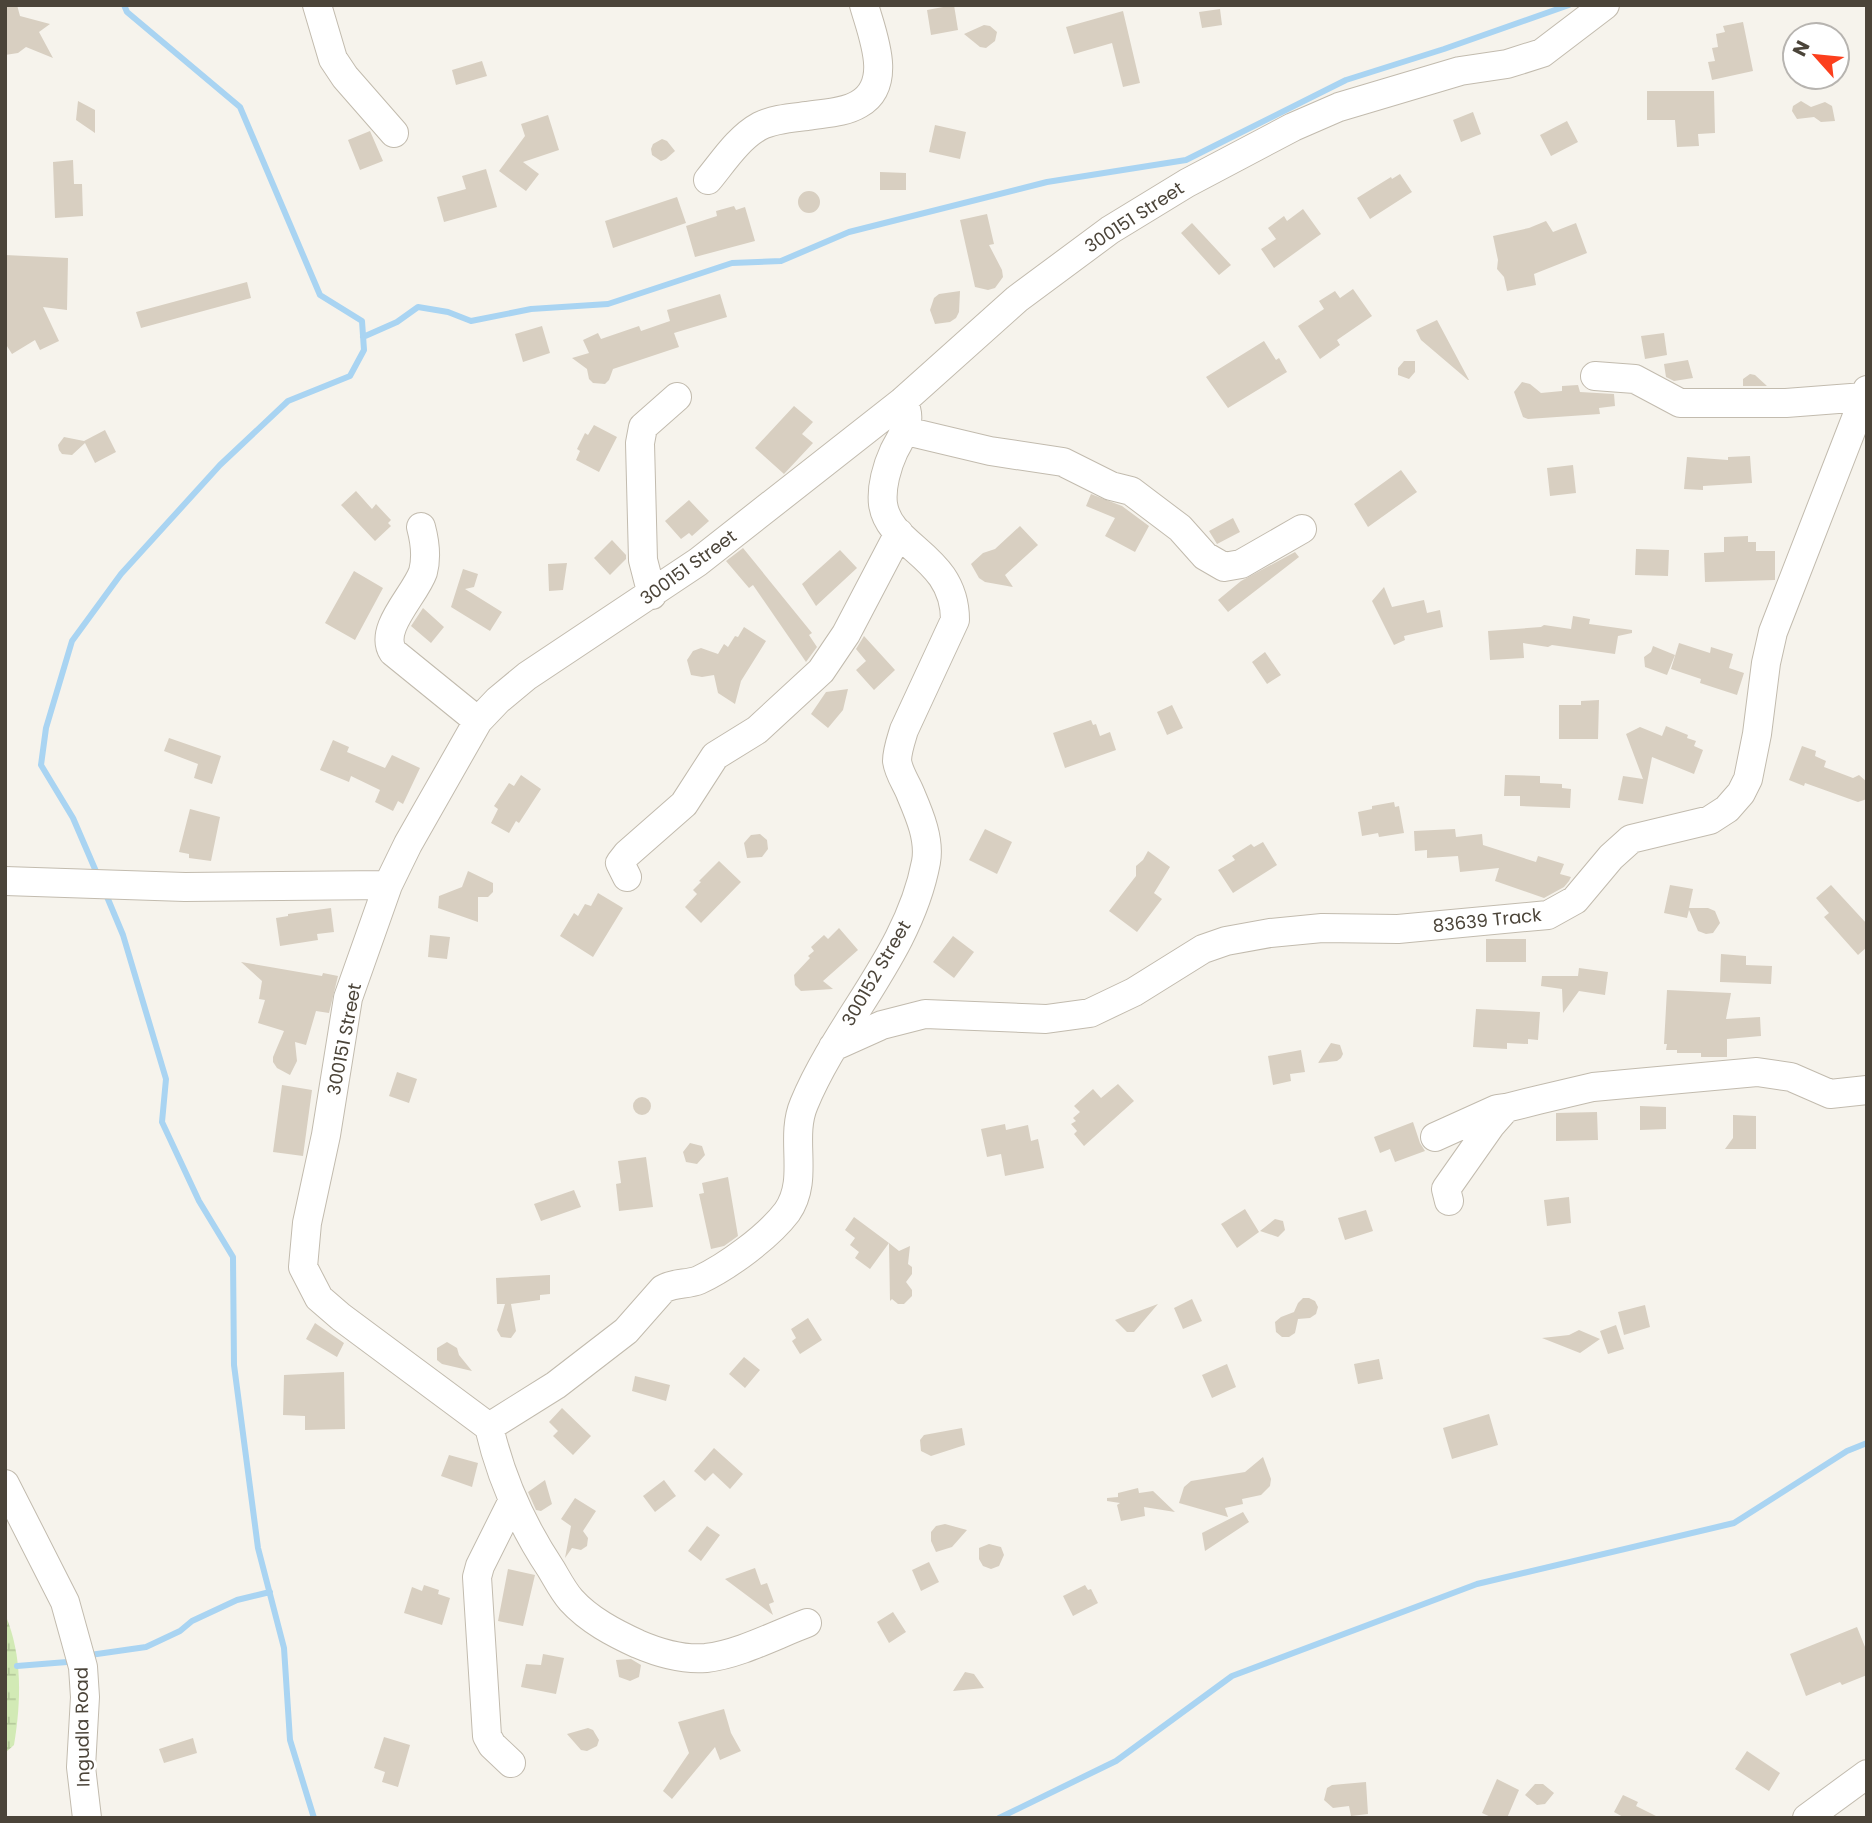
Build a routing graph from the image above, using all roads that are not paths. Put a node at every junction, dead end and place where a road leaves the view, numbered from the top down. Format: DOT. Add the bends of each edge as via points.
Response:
graph roads {
  1 [pos="317,5"];
  2 [pos="864,5"];
  3 [pos="1605,5"];
  4 [pos="394,133"];
  5 [pos="708,180"];
  6 [pos="1595,376"];
  7 [pos="1865,393"];
  8 [pos="677,397"];
  9 [pos="903,401"];
  10 [pos="906,431"];
  11 [pos="421,527"];
  12 [pos="1302,529"];
  13 [pos="899,533"];
  14 [pos="652,595"];
  15 [pos="478,721"];
  16 [pos="627,877"];
  17 [pos="5,881"];
  18 [pos="388,885"];
  19 [pos="833,1047"];
  20 [pos="1867,1090"];
  21 [pos="1506,1108"];
  22 [pos="1435,1136"];
  23 [pos="1449,1201"];
  24 [pos="489,1427"];
  25 [pos="5,1484"];
  26 [pos="512,1502"];
  27 [pos="807,1623"];
  28 [pos="511,1763"];
  29 [pos="1867,1774"];
  30 [pos="87,1818"];
  31 [pos="1807,1818"];
  1 -- 4 [label="street" via="333,59"];
  2 -- 5 [label="street" via="879,74 870,95 839,111 761,126 745,136"];
  3 -- 9 [label="street, 300151 Street" via="1542,52 1339,107 1187,183 1110,230 1017,299"];
  6 -- 7 [label="street" via="1634,379 1680,403 1786,403"];
  7 -- 19 [label="street, 83639 Track" via="1773,632 1748,779 1727,809 1710,820 1631,839 1575,900 1548,915 1398,929 1322,928 1226,941 1203,949 1135,992 1090,1013 1046,1019 925,1014 882,1025"];
  8 -- 14 [label="street" via="643,427 640,443 643,561"];
  9 -- 10 [label="street" via="909,416"];
  9 -- 14 [label="street, 300151 Street"];
  10 -- 12 [label="street" via="989,451 1063,462 1131,491 1180,528 1205,556 1224,567 1241,565"];
  10 -- 13 [label="street, 300152 Street" via="893,453 884,488 883,506"];
  11 -- 15 [label="street" via="424,569 389,632 389,645"];
  13 -- 16 [label="street" via="846,634 821,671 757,730 715,756 684,804 620,863"];
  13 -- 19 [label="street, 300152 Street" via="927,557 950,587 955,602 955,620 899,746 899,768 927,842 926,860 915,904 891,953"];
  14 -- 15 [label="street, 300151 Street" via="527,676"];
  15 -- 18 [label="street, 300151 Street"];
  17 -- 18 [label="street" via="185,887"];
  18 -- 24 [label="street, 300151 Street" via="348,998 303,1267 319,1297 341,1317"];
  19 -- 24 [label="street, 300152 Street" via="803,1107 798,1128 799,1185 777,1224 701,1279 663,1289 626,1331 556,1385"];
  20 -- 21 [label="street" via="1830,1094 1791,1077 1757,1072 1593,1087"];
  21 -- 22 [label="street"];
  21 -- 23 [label="street" via="1446,1189"];
  24 -- 26 [label="street"];
  25 -- 30 [label="street, Ingudla Road" via="65,1602 83,1667 81,1767"];
  26 -- 27 [label="street" via="571,1600 594,1620 651,1649 678,1657 706,1658"];
  26 -- 28 [label="street" via="480,1566 476,1593 487,1736"];
  29 -- 31 [label="street"];
}
